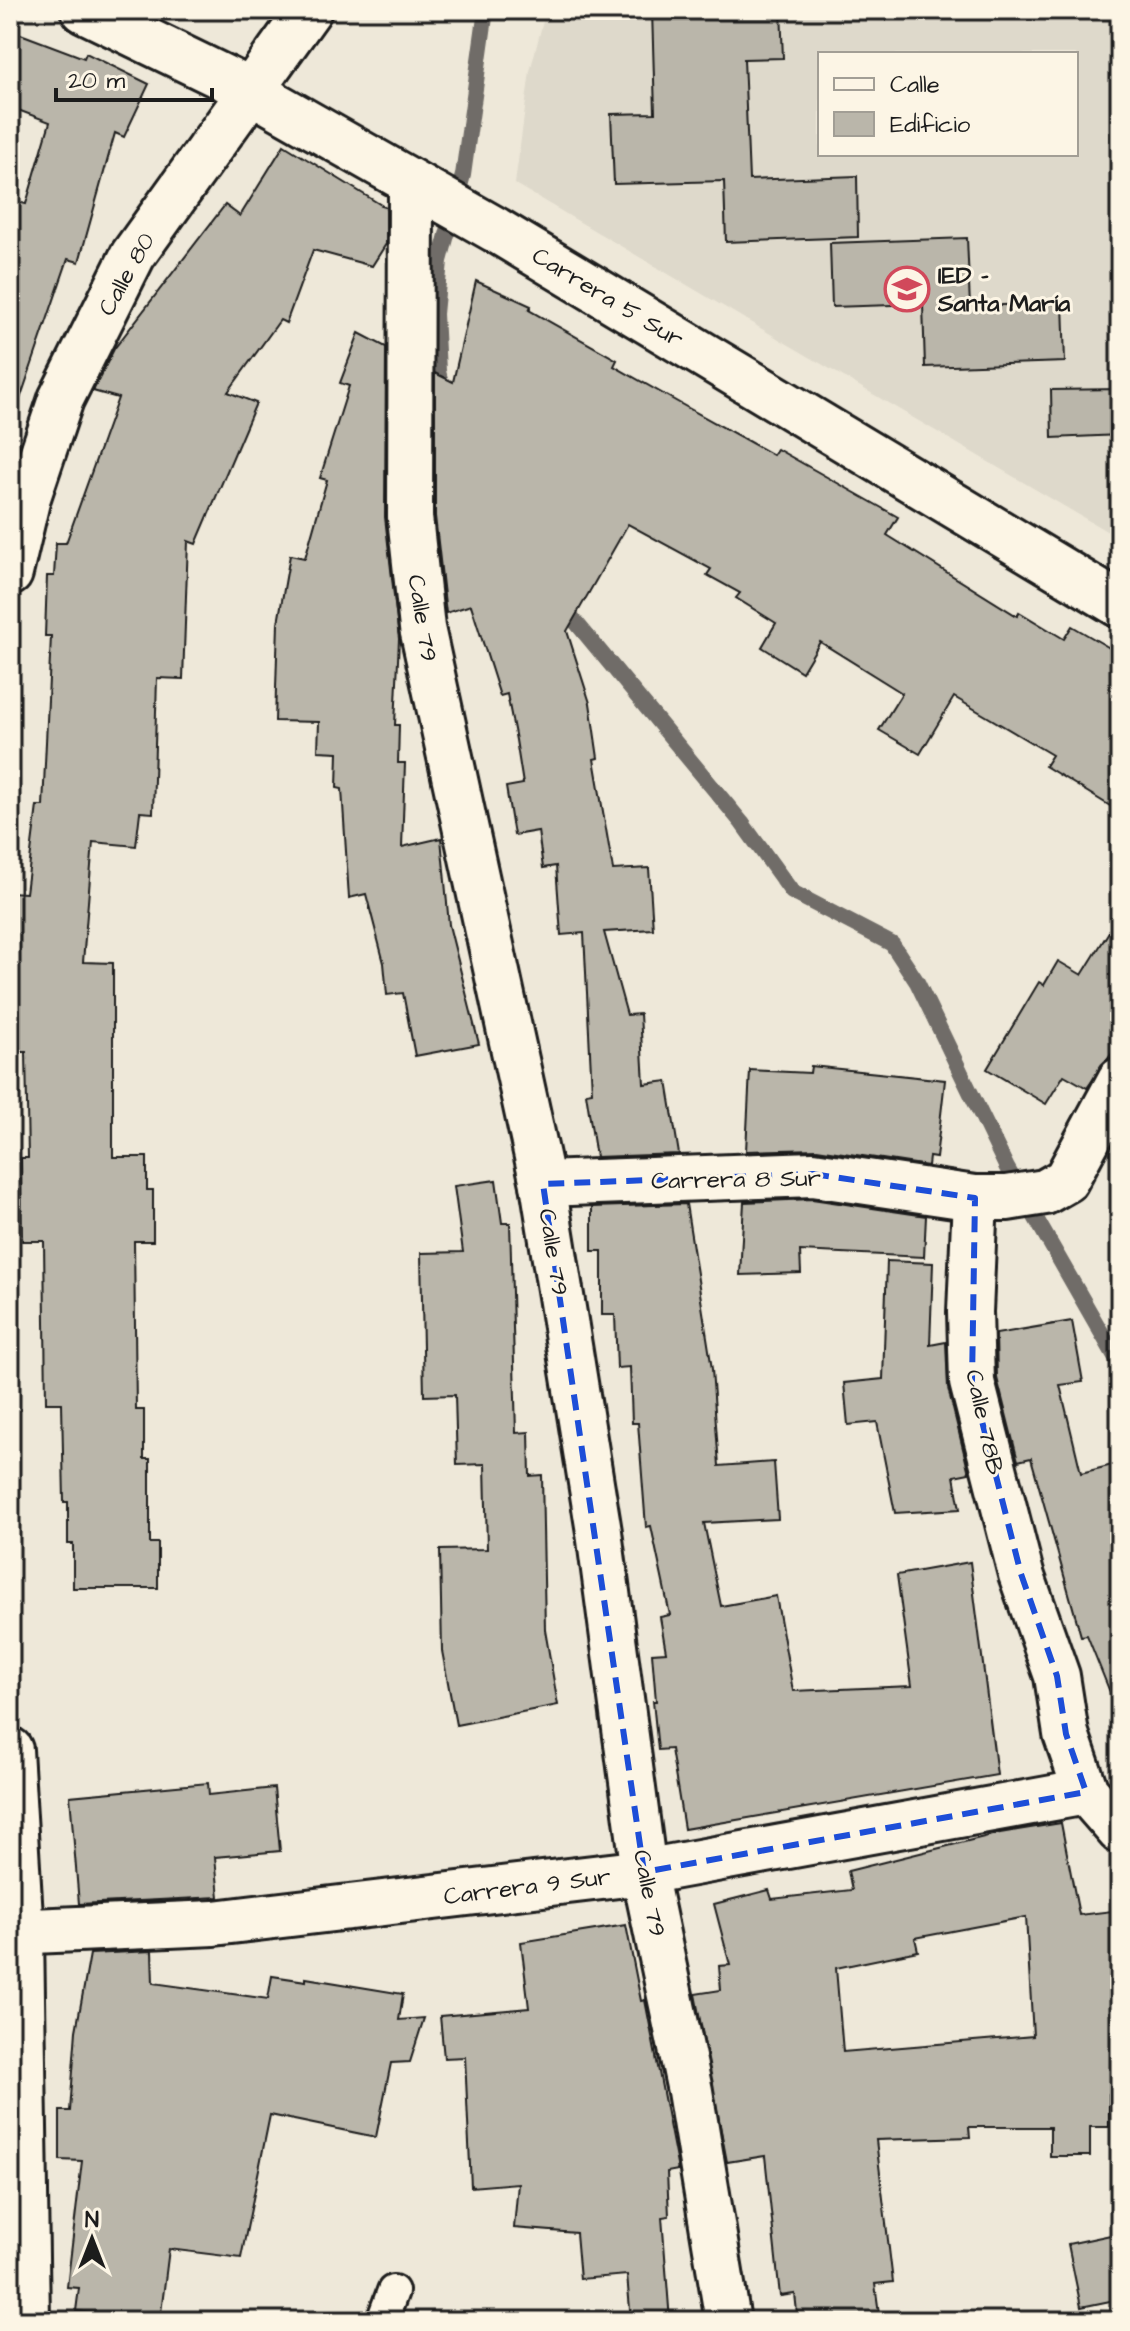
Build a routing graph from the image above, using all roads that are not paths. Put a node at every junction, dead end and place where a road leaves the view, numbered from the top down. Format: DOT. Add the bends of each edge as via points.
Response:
graph roads {
  1 [pos="84,10"];
  2 [pos="309,10"];
  3 [pos="249,90"];
  4 [pos="411,183"];
  5 [pos="10,573"];
  6 [pos="1120,605"];
  7 [pos="1120,1080"];
  8 [pos="543,1184"];
  9 [pos="1009,1196"];
  10 [pos="10,1750"];
  11 [pos="1086,1792"];
  12 [pos="1120,1831"];
  13 [pos="644,1872"];
  14 [pos="15,1933"];
  15 [pos="393,2291"];
  16 [pos="27,2321"];
  17 [pos="382,2321"];
  18 [pos="728,2321"];
  1 -- 3 [label="street, Carrera 5 Sur"];
  2 -- 3 [label="street, Calle 80"];
  3 -- 4 [label="street, Carrera 5 Sur"];
  3 -- 5 [label="street, Calle 80" via="133,255 61,399 28,497"];
  4 -- 6 [label="street, Carrera 5 Sur"];
  4 -- 8 [label="street, Calle 79" via="410,517 422,628"];
  7 -- 9 [label="street" via="1066,1180"];
  8 -- 9 [label="street, Carrera 8 Sur" via="813,1174"];
  8 -- 13 [label="street, Calle 79" via="599,1532"];
  9 -- 11 [label="street, Calle 78B" via="970,1312 972,1382 1021,1574 1057,1676 1066,1734"];
  10 -- 14 [label="street"];
  11 -- 12 [label="street, Calle 78B"];
  11 -- 13 [label="street, Carrera 9 Sur"];
  13 -- 14 [label="street, Carrera 9 Sur" via="214,1923"];
  13 -- 18 [label="street, Calle 79" via="690,2091"];
  14 -- 16 [label="street"];
  15 -- 17 [label="lane"];
}
